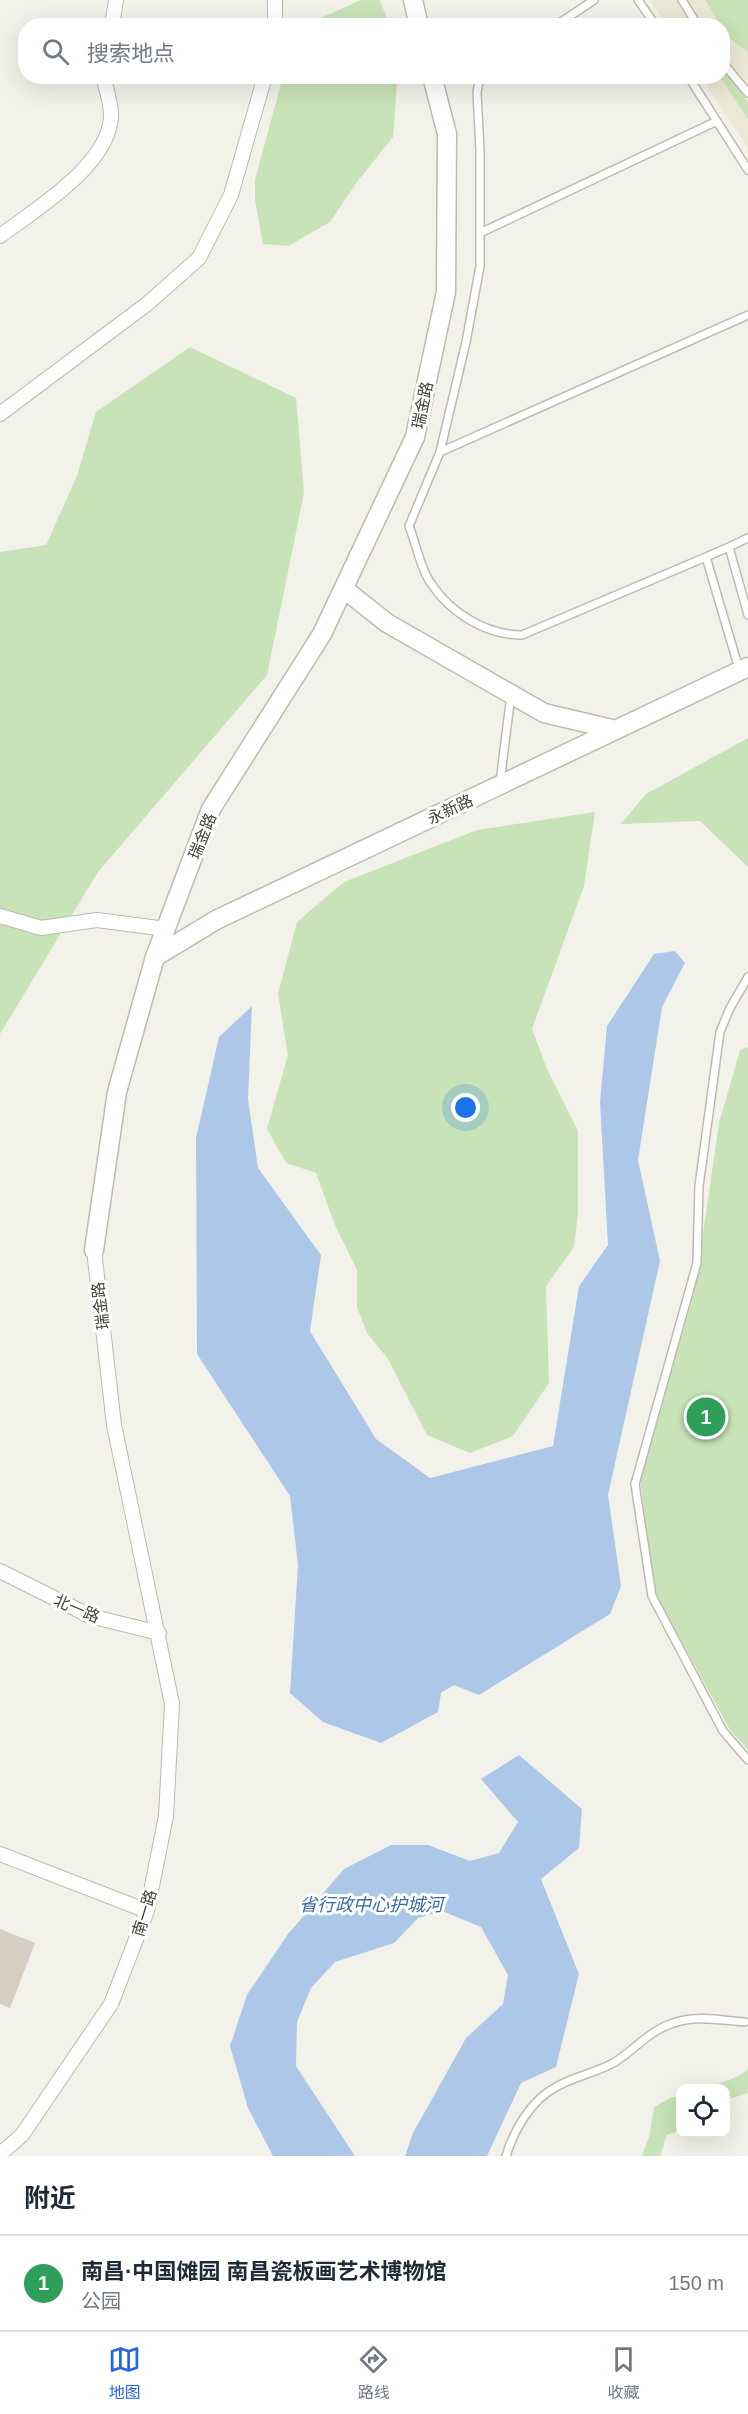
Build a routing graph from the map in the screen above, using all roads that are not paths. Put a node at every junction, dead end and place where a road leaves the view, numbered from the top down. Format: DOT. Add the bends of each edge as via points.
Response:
graph roads {
  1 [pos="116,0"];
  2 [pos="275,0"];
  3 [pos="413,0"];
  4 [pos="594,0"];
  5 [pos="638,0"];
  6 [pos="682,0"];
  7 [pos="113,18"];
  8 [pos="275,18"];
  9 [pos="417,18"];
  10 [pos="567,18"];
  11 [pos="650,18"];
  12 [pos="693,18"];
  13 [pos="730,71"];
  14 [pos="105,84"];
  15 [pos="263,84"];
  16 [pos="434,84"];
  17 [pos="478,84"];
  18 [pos="693,84"];
  19 [pos="748,93"];
  20 [pos="717,121"];
  21 [pos="748,170"];
  22 [pos="480,233"];
  23 [pos="0,236"];
  24 [pos="748,315"];
  25 [pos="0,414"];
  26 [pos="440,452"];
  27 [pos="748,538"];
  28 [pos="729,547"];
  29 [pos="706,557"];
  30 [pos="344,589"];
  31 [pos="748,615"];
  32 [pos="744,669"];
  33 [pos="511,695"];
  34 [pos="616,730"];
  35 [pos="500,785"];
  36 [pos="0,916"];
  37 [pos="166,929"];
  38 [pos="155,957"];
  39 [pos="748,977"];
  40 [pos="94,1250"];
  41 [pos="0,1570"];
  42 [pos="159,1633"];
  43 [pos="748,1761"];
  44 [pos="0,1854"];
  45 [pos="147,1911"];
  46 [pos="744,2022"];
  47 [pos="0,2154"];
  48 [pos="507,2156"];
  1 -- 7 [label="street"];
  2 -- 8 [label="street"];
  3 -- 9 [label="street"];
  4 -- 10 [label="lane"];
  5 -- 11 [label="lane"];
  6 -- 12 [label="lane"];
  13 -- 19 [label="lane"];
  14 -- 23 [label="street" via="111,116 106,141 69,184"];
  15 -- 25 [label="street" via="231,195 199,258 147,304"];
  16 -- 30 [label="street, 瑞金路" via="447,134 446,292 415,438"];
  17 -- 22 [label="lane"];
  18 -- 20 [label="lane"];
  20 -- 21 [label="lane"];
  20 -- 22 [label="lane"];
  22 -- 26 [label="lane" via="480,266"];
  24 -- 26 [label="lane"];
  26 -- 29 [label="lane" via="409,526 429,582 458,613 481,626 505,635 522,635"];
  27 -- 28 [label="lane"];
  28 -- 29 [label="lane"];
  28 -- 31 [label="lane"];
  29 -- 32 [label="lane"];
  30 -- 33 [label="street" via="387,623"];
  30 -- 37 [label="street, 瑞金路" via="322,634 211,809"];
  32 -- 34 [label="street, 永新路"];
  33 -- 34 [label="street" via="544,713"];
  33 -- 35 [label="lane"];
  34 -- 35 [label="street, 永新路"];
  35 -- 38 [label="street, 永新路" via="216,920"];
  36 -- 37 [label="street" via="41,928 97,920"];
  37 -- 38 [label="street, 瑞金路"];
  38 -- 40 [label="street, 瑞金路" via="117,1092"];
  39 -- 43 [label="lane" via="720,1032 699,1186 697,1263 635,1484 652,1596 723,1731"];
  40 -- 42 [label="street, 瑞金路" via="114,1425"];
  41 -- 42 [label="street, 北一路" via="90,1616"];
  42 -- 45 [label="street, 南一路" via="172,1704 166,1816"];
  44 -- 45 [label="street"];
  45 -- 47 [label="street, 南一路" via="111,2004 22,2136"];
  46 -- 48 [label="lane" via="685,2020 650,2032 616,2061 556,2086 537,2100 515,2134"];
}
